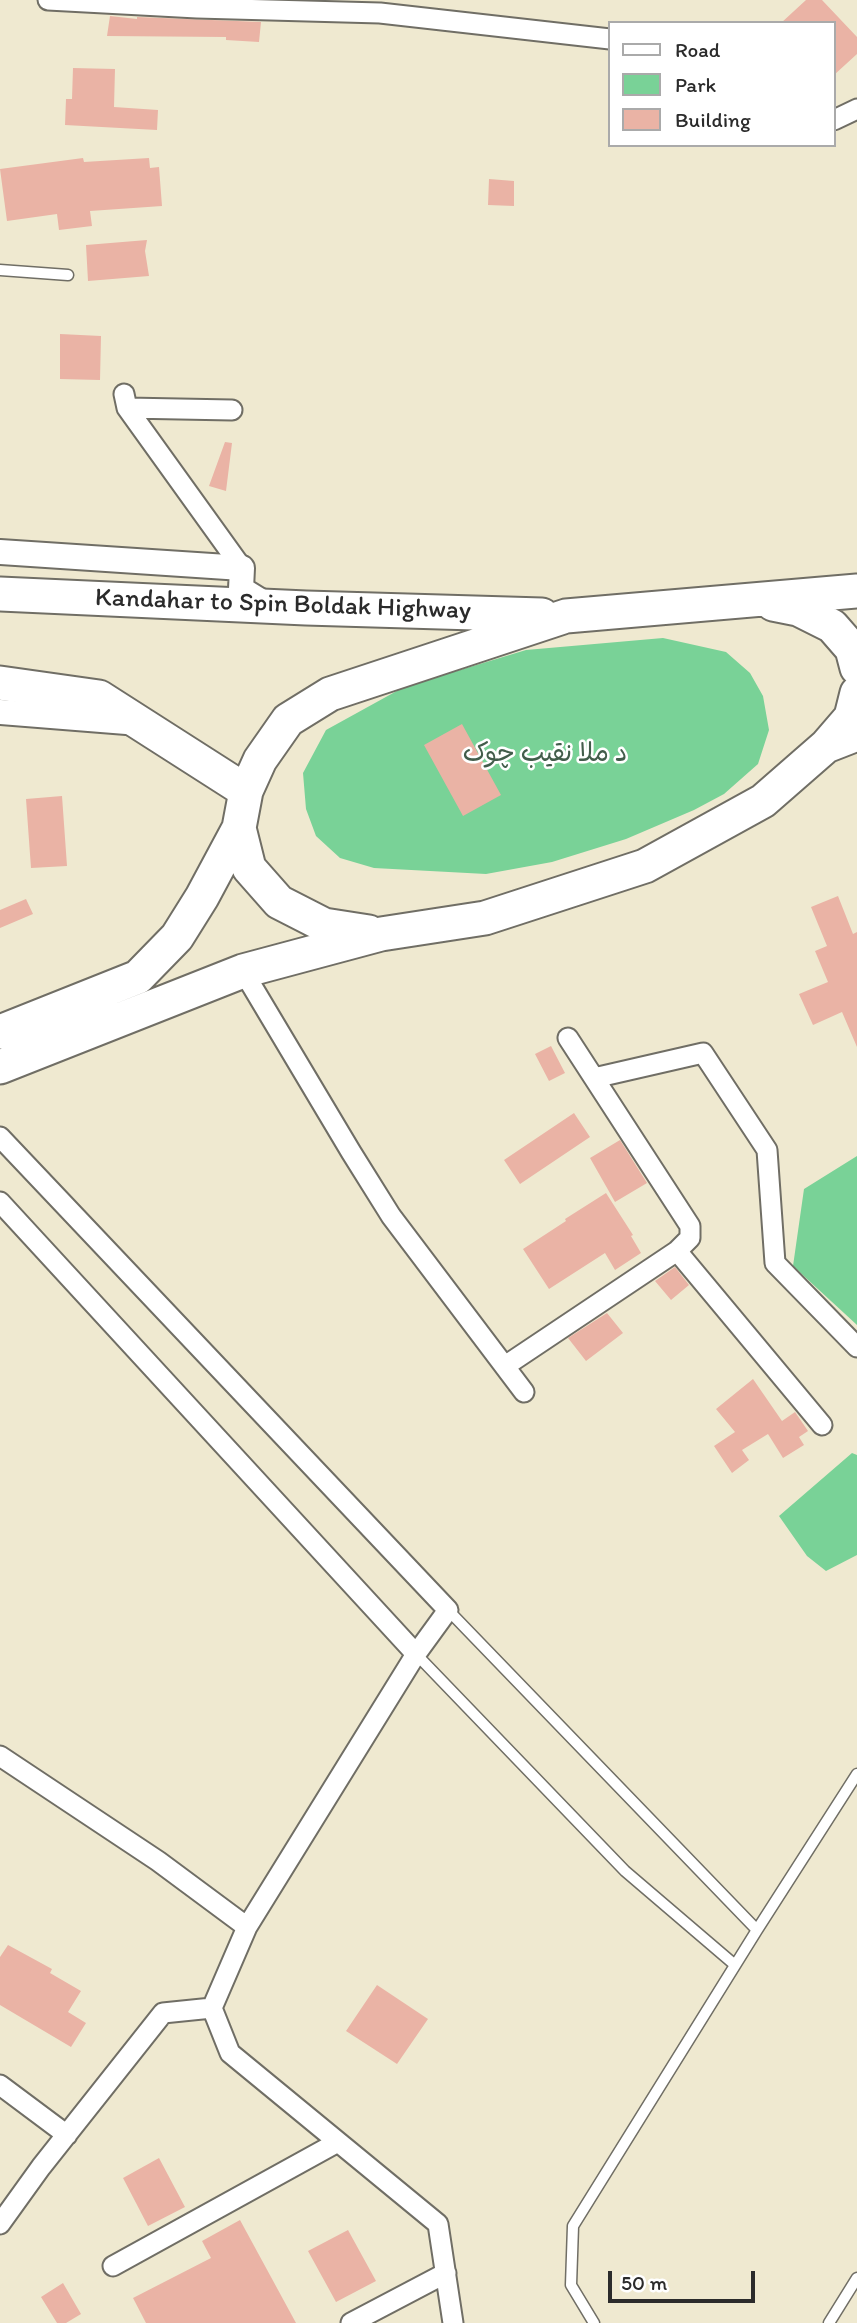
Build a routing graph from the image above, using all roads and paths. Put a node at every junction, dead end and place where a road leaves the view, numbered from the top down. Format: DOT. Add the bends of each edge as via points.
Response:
graph roads {
  1 [pos="48,0"];
  2 [pos="608,39"];
  3 [pos="857,109"];
  4 [pos="836,119"];
  5 [pos="0,270"];
  6 [pos="68,275"];
  7 [pos="232,410"];
  8 [pos="0,552"];
  9 [pos="242,568"];
  10 [pos="857,592"];
  11 [pos="0,594"];
  12 [pos="753,601"];
  13 [pos="267,606"];
  14 [pos="566,616"];
  15 [pos="857,668"];
  16 [pos="0,683"];
  17 [pos="857,693"];
  18 [pos="0,712"];
  19 [pos="139,723"];
  20 [pos="857,734"];
  21 [pos="826,746"];
  22 [pos="246,791"];
  23 [pos="239,828"];
  24 [pos="382,934"];
  25 [pos="243,971"];
  26 [pos="0,1031"];
  27 [pos="568,1038"];
  28 [pos="0,1067"];
  29 [pos="594,1078"];
  30 [pos="0,1137"];
  31 [pos="0,1202"];
  32 [pos="677,1251"];
  33 [pos="857,1348"];
  34 [pos="505,1366"];
  35 [pos="524,1392"];
  36 [pos="822,1424"];
  37 [pos="448,1610"];
  38 [pos="416,1654"];
  39 [pos="0,1756"];
  40 [pos="857,1774"];
  41 [pos="247,1927"];
  42 [pos="757,1930"];
  43 [pos="735,1965"];
  44 [pos="212,2008"];
  45 [pos="0,2085"];
  46 [pos="67,2135"];
  47 [pos="338,2142"];
  48 [pos="0,2224"];
  49 [pos="113,2266"];
  50 [pos="446,2273"];
  51 [pos="857,2278"];
  52 [pos="351,2323"];
  53 [pos="453,2323"];
  54 [pos="594,2323"];
  55 [pos="829,2323"];
  1 -- 2 [label="street" via="380,13"];
  3 -- 4 [label="street"];
  5 -- 6 [label="lane"];
  7 -- 9 [label="street" via="126,401"];
  8 -- 9 [label="street"];
  9 -- 13 [label="street" via="241,589"];
  10 -- 12 [label="highway"];
  11 -- 13 [label="highway, Kandahar to Spin Boldak Highway"];
  12 -- 14 [label="highway"];
  12 -- 15 [label="highway" via="798,609 832,626 852,649"];
  13 -- 14 [label="highway, Kandahar to Spin Boldak Highway"];
  14 -- 22 [label="highway" via="330,694 288,720 260,760"];
  16 -- 19 [label="highway" via="99,697"];
  17 -- 21 [label="highway" via="851,717"];
  18 -- 19 [label="street"];
  19 -- 22 [label="highway"];
  20 -- 21 [label="highway"];
  21 -- 24 [label="highway" via="763,801 645,866 485,918"];
  22 -- 23 [label="highway"];
  23 -- 24 [label="highway" via="249,868 279,902 324,925"];
  23 -- 26 [label="highway" via="177,937 138,978"];
  24 -- 25 [label="highway"];
  25 -- 28 [label="highway"];
  25 -- 34 [label="street" via="391,1216"];
  27 -- 29 [label="street"];
  29 -- 32 [label="street" via="690,1226 690,1238"];
  29 -- 33 [label="street" via="703,1053 767,1150 775,1263"];
  30 -- 37 [label="street"];
  31 -- 38 [label="street"];
  32 -- 34 [label="street"];
  32 -- 36 [label="street"];
  34 -- 35 [label="street"];
  37 -- 38 [label="street"];
  37 -- 42 [label="lane"];
  38 -- 41 [label="street"];
  38 -- 43 [label="lane" via="625,1871"];
  39 -- 41 [label="street" via="159,1861"];
  40 -- 42 [label="lane"];
  41 -- 44 [label="street"];
  42 -- 43 [label="lane"];
  43 -- 54 [label="lane" via="573,2226 571,2285"];
  44 -- 46 [label="street" via="163,2013"];
  44 -- 47 [label="street" via="230,2053"];
  45 -- 46 [label="street"];
  46 -- 48 [label="street"];
  47 -- 49 [label="street"];
  47 -- 50 [label="street" via="438,2224"];
  50 -- 52 [label="street"];
  50 -- 53 [label="street"];
  51 -- 55 [label="lane"];
}
